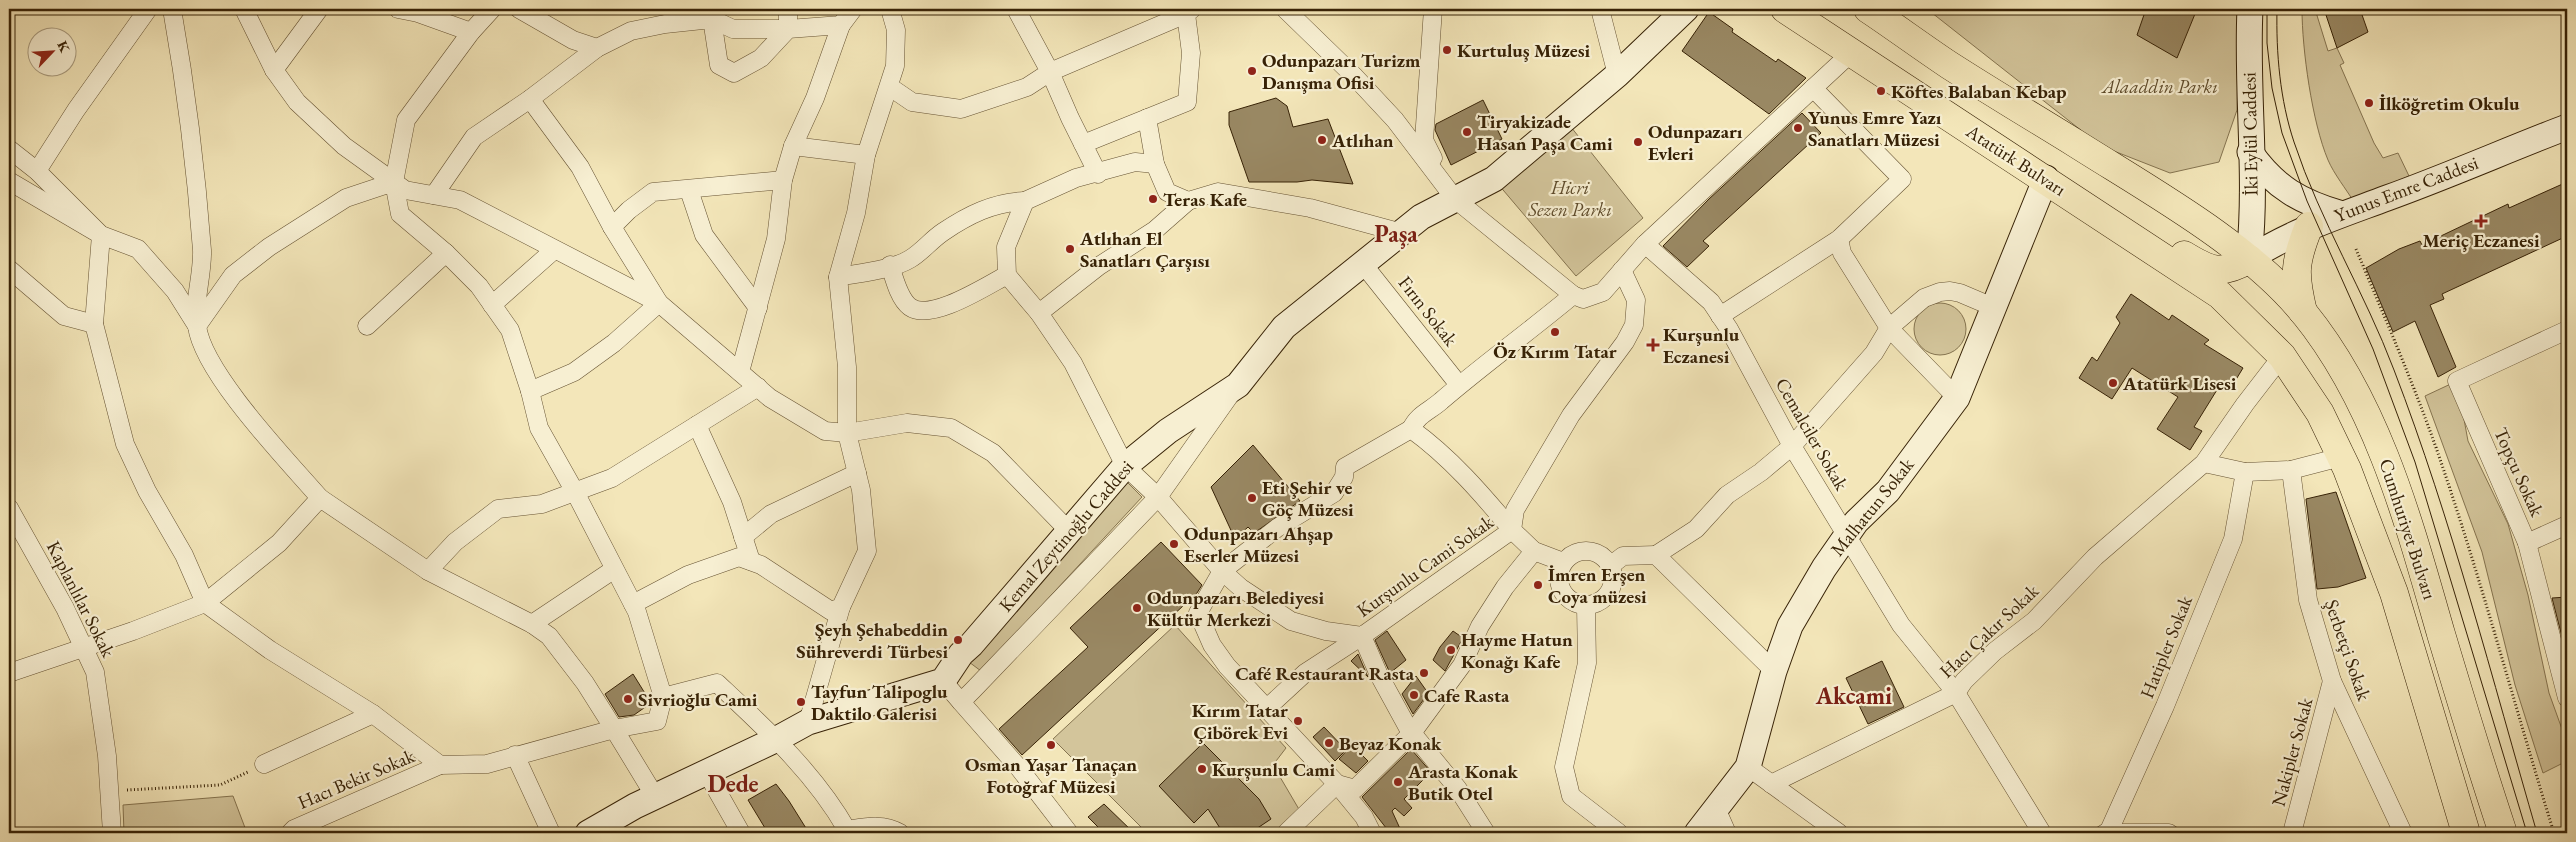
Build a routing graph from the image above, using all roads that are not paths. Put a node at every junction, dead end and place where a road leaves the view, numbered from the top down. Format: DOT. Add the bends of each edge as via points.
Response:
graph roads {
  1 [pos="148,9"];
  2 [pos="172,9"];
  3 [pos="244,9"];
  4 [pos="319,9"];
  5 [pos="398,9"];
  6 [pos="492,9"];
  7 [pos="519,9"];
  8 [pos="788,9"];
  9 [pos="853,9"];
  10 [pos="890,9"];
  11 [pos="1016,9"];
  12 [pos="1285,9"];
  13 [pos="1433,9"];
  14 [pos="1600,9"];
  15 [pos="1686,9"];
  16 [pos="1868,9"];
  17 [pos="2250,9"];
  18 [pos="1189,12"];
  19 [pos="1802,13"];
  20 [pos="693,14"];
  21 [pos="712,19"];
  22 [pos="840,25"];
  23 [pos="788,29"];
  24 [pos="471,32"];
  25 [pos="597,48"];
  26 [pos="1851,53"];
  27 [pos="274,70"];
  28 [pos="1050,72"];
  29 [pos="1617,75"];
  30 [pos="890,87"];
  31 [pos="1813,88"];
  32 [pos="530,99"];
  33 [pos="1147,118"];
  34 [pos="2567,127"];
  35 [pos="1083,144"];
  36 [pos="793,146"];
  37 [pos="9,149"];
  38 [pos="2250,152"];
  39 [pos="866,155"];
  40 [pos="1155,164"];
  41 [pos="37,171"];
  42 [pos="1098,174"];
  43 [pos="2046,178"];
  44 [pos="783,180"];
  45 [pos="9,181"];
  46 [pos="394,182"];
  47 [pos="689,190"];
  48 [pos="434,195"];
  49 [pos="1455,199"];
  50 [pos="1025,201"];
  51 [pos="1188,201"];
  52 [pos="2342,214"];
  53 [pos="2104,218"];
  54 [pos="2309,226"];
  55 [pos="612,227"];
  56 [pos="1402,233"];
  57 [pos="101,235"];
  58 [pos="1839,239"];
  59 [pos="1645,244"];
  60 [pos="554,250"];
  61 [pos="446,253"];
  62 [pos="2242,263"];
  63 [pos="1364,264"];
  64 [pos="890,265"];
  65 [pos="9,268"];
  66 [pos="1622,270"];
  67 [pos="1007,275"];
  68 [pos="838,277"];
  69 [pos="2220,296"];
  70 [pos="1578,297"];
  71 [pos="658,304"];
  72 [pos="492,305"];
  73 [pos="1993,307"];
  74 [pos="758,308"];
  75 [pos="2304,312"];
  76 [pos="1039,313"];
  77 [pos="1720,316"];
  78 [pos="94,324"];
  79 [pos="197,326"];
  80 [pos="367,326"];
  81 [pos="1889,328"];
  82 [pos="2567,330"];
  83 [pos="2282,356"];
  84 [pos="740,372"];
  85 [pos="1238,385"];
  86 [pos="1459,385"];
  87 [pos="758,387"];
  88 [pos="530,391"];
  89 [pos="1957,398"];
  90 [pos="697,425"];
  91 [pos="1411,428"];
  92 [pos="847,433"];
  93 [pos="1792,446"];
  94 [pos="2341,457"];
  95 [pos="2204,463"];
  96 [pos="1125,466"];
  97 [pos="2291,470"];
  98 [pos="2244,472"];
  99 [pos="857,473"];
  100 [pos="575,492"];
  101 [pos="1158,497"];
  102 [pos="320,498"];
  103 [pos="9,508"];
  104 [pos="2567,525"];
  105 [pos="1512,530"];
  106 [pos="1068,531"];
  107 [pos="1847,535"];
  108 [pos="743,537"];
  109 [pos="2527,543"];
  110 [pos="1534,551"];
  111 [pos="1656,555"];
  112 [pos="751,561"];
  113 [pos="1563,562"];
  114 [pos="1610,566"];
  115 [pos="614,570"];
  116 [pos="428,571"];
  117 [pos="1222,571"];
  118 [pos="205,603"];
  119 [pos="633,604"];
  120 [pos="1586,606"];
  121 [pos="841,607"];
  122 [pos="532,624"];
  123 [pos="1362,636"];
  124 [pos="83,647"];
  125 [pos="1774,671"];
  126 [pos="9,673"];
  127 [pos="943,681"];
  128 [pos="2332,681"];
  129 [pos="1956,693"];
  130 [pos="663,697"];
  131 [pos="2567,698"];
  132 [pos="961,702"];
  133 [pos="1266,709"];
  134 [pos="373,714"];
  135 [pos="808,722"];
  136 [pos="614,729"];
  137 [pos="1412,732"];
  138 [pos="777,739"];
  139 [pos="515,755"];
  140 [pos="264,764"];
  141 [pos="440,765"];
  142 [pos="1748,767"];
  143 [pos="707,773"];
  144 [pos="1337,784"];
  145 [pos="1771,784"];
  146 [pos="656,798"];
  147 [pos="1716,808"];
  148 [pos="1062,831"];
  149 [pos="846,832"];
  150 [pos="112,833"];
  151 [pos="290,833"];
  152 [pos="551,833"];
  153 [pos="588,833"];
  154 [pos="742,833"];
  155 [pos="900,833"];
  156 [pos="1286,833"];
  157 [pos="1372,833"];
  158 [pos="1486,833"];
  159 [pos="1619,833"];
  160 [pos="1697,833"];
  161 [pos="1727,833"];
  162 [pos="1839,833"];
  163 [pos="2042,833"];
  164 [pos="2107,833"];
  165 [pos="2169,833"];
  166 [pos="2292,833"];
  167 [pos="2403,833"];
  168 [pos="2466,833"];
  169 [pos="2503,833"];
  1 -- 41 [label="street"];
  2 -- 79 [label="street" via="184,76 202,252"];
  3 -- 27 [label="street"];
  4 -- 27 [label="street"];
  5 -- 24 [label="street"];
  6 -- 24 [label="street"];
  7 -- 25 [label="street" via="573,40"];
  8 -- 23 [label="street"];
  9 -- 22 [label="street"];
  10 -- 30 [label="street" via="896,30 895,66"];
  11 -- 28 [label="street"];
  12 -- 49 [label="street" via="1394,120"];
  13 -- 49 [label="street" via="1424,140"];
  14 -- 29 [label="street"];
  15 -- 29 [label="street, Kemal Zeytinoğlu Caddesi"];
  16 -- 62 [label="main road" via="1949,65 2154,193"];
  17 -- 38 [label="street, İki Eylül Caddesi"];
  18 -- 28 [label="street"];
  18 -- 33 [label="street" via="1191,53 1187,102"];
  19 -- 26 [label="main road, Atatürk Bulvarı"];
  20 -- 21 [label="street"];
  20 -- 25 [label="street" via="631,31"];
  21 -- 23 [label="street" via="733,29"];
  21 -- 23 [label="street" via="719,66 734,73 761,58"];
  22 -- 23 [label="street"];
  22 -- 36 [label="street" via="815,98"];
  24 -- 46 [label="street" via="406,120"];
  25 -- 32 [label="street"];
  26 -- 31 [label="street"];
  26 -- 43 [label="main road, Atatürk Bulvarı"];
  27 -- 46 [label="street" via="297,102 344,146"];
  28 -- 30 [label="street" via="1027,87 961,108 912,102"];
  28 -- 35 [label="street"];
  29 -- 49 [label="street, Kemal Zeytinoğlu Caddesi" via="1494,179"];
  30 -- 39 [label="street"];
  31 -- 58 [label="street" via="1902,179"];
  31 -- 59 [label="street"];
  32 -- 48 [label="street" via="474,136"];
  32 -- 55 [label="street" via="580,167"];
  33 -- 35 [label="street"];
  33 -- 40 [label="street"];
  34 -- 52 [label="street, Yunus Emre Caddesi"];
  35 -- 42 [label="street"];
  36 -- 39 [label="street"];
  36 -- 44 [label="street"];
  37 -- 41 [label="street"];
  38 -- 52 [label="street" via="2278,185 2313,204"];
  38 -- 62 [label="street, İki Eylül Caddesi" via="2252,202"];
  39 -- 68 [label="street" via="856,213"];
  40 -- 42 [label="street" via="1135,162"];
  40 -- 51 [label="street" via="1167,192"];
  41 -- 57 [label="street"];
  42 -- 50 [label="street" via="1076,178"];
  43 -- 53 [label="main road, Atatürk Bulvarı"];
  43 -- 73 [label="street, Malhatun Sokak"];
  44 -- 47 [label="street"];
  44 -- 74 [label="street" via="776,239"];
  45 -- 57 [label="street"];
  46 -- 48 [label="street" via="405,190"];
  46 -- 61 [label="street" via="400,214"];
  46 -- 79 [label="street" via="346,198 269,247 233,275"];
  47 -- 55 [label="street" via="653,192"];
  47 -- 74 [label="street" via="704,235"];
  48 -- 60 [label="street" via="460,200"];
  49 -- 56 [label="street, Kemal Zeytinoğlu Caddesi" via="1421,217"];
  49 -- 70 [label="street"];
  50 -- 64 [label="street" via="1007,202 981,210 942,232 909,260"];
  50 -- 67 [label="street" via="1006,246"];
  51 -- 56 [label="street" via="1218,192 1310,208"];
  51 -- 76 [label="street" via="1155,230 1099,266"];
  52 -- 54 [label="street, Yunus Emre Caddesi"];
  53 -- 62 [label="main road" via="2128,218 2210,269 2221,271"];
  53 -- 69 [label="main road, Atatürk Bulvarı"];
  54 -- 62 [label="street, Yunus Emre Caddesi"];
  54 -- 75 [label="main road" via="2297,255 2296,282"];
  55 -- 71 [label="street"];
  56 -- 63 [label="street, Kemal Zeytinoğlu Caddesi"];
  57 -- 78 [label="street"];
  57 -- 79 [label="street" via="138,250 175,291"];
  58 -- 77 [label="street"];
  58 -- 81 [label="street" via="1842,253"];
  59 -- 66 [label="street"];
  59 -- 77 [label="street, Cemalciler Sokak" via="1711,302"];
  60 -- 71 [label="street"];
  60 -- 72 [label="street"];
  61 -- 72 [label="street" via="479,286"];
  61 -- 80 [label="street"];
  62 -- 69 [label="main road" via="2225,282"];
  62 -- 75 [label="main road, Cumhuriyet Bulvarı"];
  63 -- 85 [label="street, Kemal Zeytinoğlu Caddesi" via="1284,327"];
  63 -- 86 [label="street, Fırın Sokak"];
  64 -- 67 [label="street" via="908,306 920,312 941,308"];
  64 -- 68 [label="street"];
  65 -- 78 [label="street" via="64,316"];
  66 -- 70 [label="street" via="1603,292"];
  66 -- 105 [label="street" via="1636,300 1634,325 1626,342 1571,415 1515,510"];
  67 -- 76 [label="street, Kurşunlu Cami Sokak"];
  68 -- 92 [label="street" via="846,367"];
  69 -- 83 [label="main road, Cumhuriyet Bulvarı"];
  70 -- 86 [label="street"];
  71 -- 84 [label="street"];
  71 -- 88 [label="street" via="614,343 574,372"];
  72 -- 88 [label="street" via="510,330"];
  73 -- 81 [label="street" via="1960,293 1940,292 1924,298"];
  73 -- 89 [label="street, Malhatun Sokak"];
  74 -- 84 [label="street"];
  75 -- 169 [label="main road, Cumhuriyet Bulvarı" via="2344,371 2386,459"];
  76 -- 96 [label="street, Kurşunlu Cami Sokak" via="1073,363"];
  77 -- 93 [label="street, Cemalciler Sokak"];
  78 -- 118 [label="street" via="125,444"];
  79 -- 102 [label="street" via="213,367"];
  81 -- 89 [label="street"];
  81 -- 93 [label="street" via="1874,353"];
  82 -- 109 [label="street, Topçu Sokak" via="2456,381"];
  83 -- 94 [label="main road, Cumhuriyet Bulvarı" via="2320,414"];
  83 -- 95 [label="street, Hacı Çakır Sokak"];
  84 -- 87 [label="street"];
  85 -- 96 [label="street, Kemal Zeytinoğlu Caddesi" via="1168,430"];
  85 -- 101 [label="street"];
  86 -- 91 [label="street" via="1416,418"];
  87 -- 90 [label="street"];
  87 -- 92 [label="street" via="770,398 825,431"];
  88 -- 100 [label="street" via="539,428"];
  89 -- 107 [label="street, Malhatun Sokak" via="1888,491"];
  90 -- 100 [label="street" via="612,478"];
  90 -- 108 [label="street" via="732,502"];
  91 -- 105 [label="street" via="1434,445 1478,489"];
  91 -- 117 [label="street" via="1345,467 1344,477 1334,492 1277,528"];
  92 -- 99 [label="street"];
  92 -- 106 [label="street" via="907,423 951,428 993,453"];
  93 -- 107 [label="street, Cemalciler Sokak"];
  93 -- 111 [label="street" via="1727,495 1696,529"];
  94 -- 97 [label="street"];
  94 -- 168 [label="main road, Cumhuriyet Bulvarı" via="2394,593"];
  95 -- 98 [label="street"];
  95 -- 129 [label="street, Hacı Çakır Sokak" via="2095,557 2034,621 1995,650 1964,680"];
  96 -- 101 [label="street, Kurşunlu Cami Sokak"];
  96 -- 106 [label="street, Kemal Zeytinoğlu Caddesi"];
  97 -- 98 [label="street"];
  97 -- 128 [label="street, Şerbetçi Sokak" via="2308,600"];
  98 -- 164 [label="street, Hatipler Sokak" via="2233,539 2165,706"];
  99 -- 108 [label="street" via="772,514"];
  99 -- 121 [label="street" via="868,551"];
  100 -- 115 [label="street"];
  100 -- 116 [label="street" via="542,504 498,509 455,542"];
  101 -- 117 [label="street, Kurşunlu Cami Sokak"];
  101 -- 132 [label="street"];
  102 -- 116 [label="street"];
  102 -- 118 [label="street" via="279,543"];
  103 -- 124 [label="street, Kaplanlılar Sokak"];
  104 -- 109 [label="street"];
  105 -- 110 [label="street"];
  105 -- 123 [label="street, Kurşunlu Cami Sokak"];
  106 -- 127 [label="street, Kemal Zeytinoğlu Caddesi" via="961,654"];
  107 -- 125 [label="street, Malhatun Sokak" via="1790,626"];
  107 -- 129 [label="street, Cemalciler Sokak" via="1901,625"];
  108 -- 112 [label="street"];
  109 -- 131 [label="street, Topçu Sokak"];
  110 -- 113 [label="street"];
  110 -- 137 [label="street" via="1480,626 1462,665"];
  111 -- 114 [label="street" via="1622,556"];
  111 -- 125 [label="street"];
  112 -- 119 [label="street" via="739,557 688,574"];
  112 -- 121 [label="street" via="762,565 822,607 831,611"];
  113 -- 114 [label="street" via="1578,552 1587,551 1596,553"];
  113 -- 120 [label="street" via="1558,578 1564,595 1570,601"];
  114 -- 120 [label="street" via="1613,575 1609,593 1602,600"];
  115 -- 119 [label="street"];
  115 -- 122 [label="street"];
  116 -- 122 [label="street"];
  117 -- 123 [label="street, Kurşunlu Cami Sokak" via="1291,621 1326,631"];
  117 -- 133 [label="street" via="1198,613 1212,645"];
  118 -- 124 [label="street"];
  118 -- 134 [label="street" via="270,650"];
  119 -- 130 [label="street"];
  120 -- 159 [label="street" via="1587,663 1564,767 1571,796"];
  121 -- 135 [label="street"];
  122 -- 136 [label="street" via="549,636 585,683"];
  123 -- 133 [label="street" via="1305,673"];
  123 -- 137 [label="street" via="1378,675"];
  124 -- 126 [label="street"];
  124 -- 150 [label="street, Kaplanlılar Sokak" via="94,672 107,756"];
  125 -- 142 [label="street, Malhatun Sokak"];
  127 -- 132 [label="street"];
  127 -- 135 [label="street"];
  128 -- 166 [label="street, Nakipler Sokak"];
  128 -- 167 [label="street, Şerbetçi Sokak"];
  129 -- 145 [label="street, Hacı Çakır Sokak"];
  129 -- 163 [label="street, Cemalciler Sokak"];
  130 -- 136 [label="street" via="657,721"];
  130 -- 138 [label="street" via="717,683"];
  132 -- 148 [label="street" via="1020,768"];
  133 -- 144 [label="street"];
  134 -- 140 [label="street"];
  134 -- 141 [label="street"];
  135 -- 138 [label="street"];
  136 -- 139 [label="street"];
  136 -- 146 [label="street"];
  137 -- 144 [label="street" via="1355,789"];
  137 -- 158 [label="street" via="1458,789"];
  138 -- 143 [label="street"];
  138 -- 149 [label="street" via="811,777"];
  139 -- 141 [label="street" via="476,766"];
  139 -- 152 [label="street"];
  141 -- 151 [label="street, Hacı Bekir Sokak" via="294,828"];
  142 -- 145 [label="street"];
  142 -- 147 [label="street, Malhatun Sokak"];
  143 -- 146 [label="street"];
  143 -- 154 [label="street"];
  144 -- 156 [label="street"];
  144 -- 157 [label="street" via="1364,817"];
  145 -- 162 [label="street"];
  146 -- 153 [label="street"];
  147 -- 160 [label="street, Malhatun Sokak"];
  147 -- 161 [label="street"];
  149 -- 155 [label="street" via="874,826"];
  164 -- 165 [label="street"];
}
